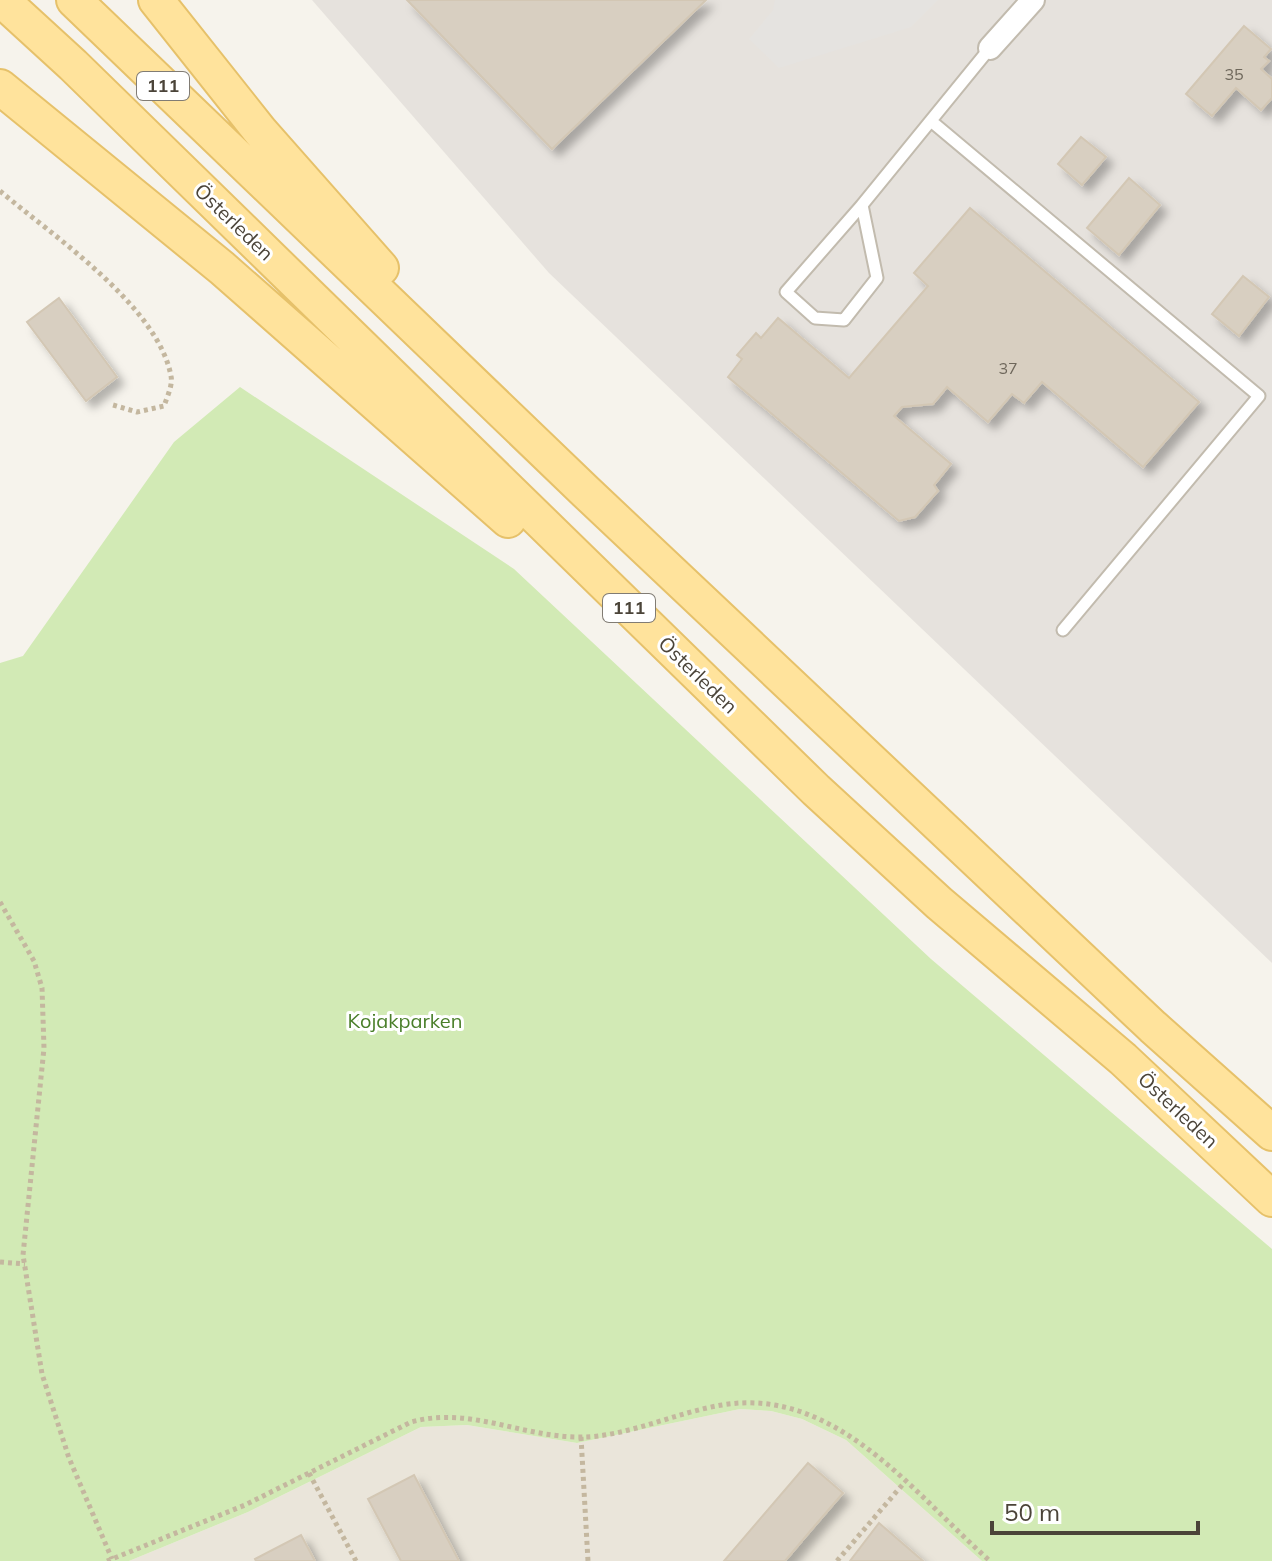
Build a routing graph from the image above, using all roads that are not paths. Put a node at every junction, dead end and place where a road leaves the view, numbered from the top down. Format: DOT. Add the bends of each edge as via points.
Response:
graph roads {
  1 [pos="2,0"];
  2 [pos="74,0"];
  3 [pos="156,0"];
  4 [pos="1033,0"];
  5 [pos="990,48"];
  6 [pos="0,87"];
  7 [pos="931,121"];
  8 [pos="862,205"];
  9 [pos="537,445"];
  10 [pos="1063,630"];
  11 [pos="816,790"];
  12 [pos="1272,1133"];
  13 [pos="1272,1199"];
  1 -- 11 [label="main road, Österleden / 111"];
  2 -- 9 [label="main road, 111"];
  3 -- 9 [label="main road" via="260,131"];
  4 -- 5 [label="street"];
  5 -- 7 [label="lane"];
  6 -- 11 [label="main road" via="222,268"];
  7 -- 8 [label="lane"];
  7 -- 10 [label="lane" via="1259,396"];
  8 -- 8 [label="lane" via="877,278 844,320 815,318 786,292"];
  9 -- 12 [label="main road, 111"];
  11 -- 13 [label="main road, Österleden / 111" via="1123,1059"];
}
